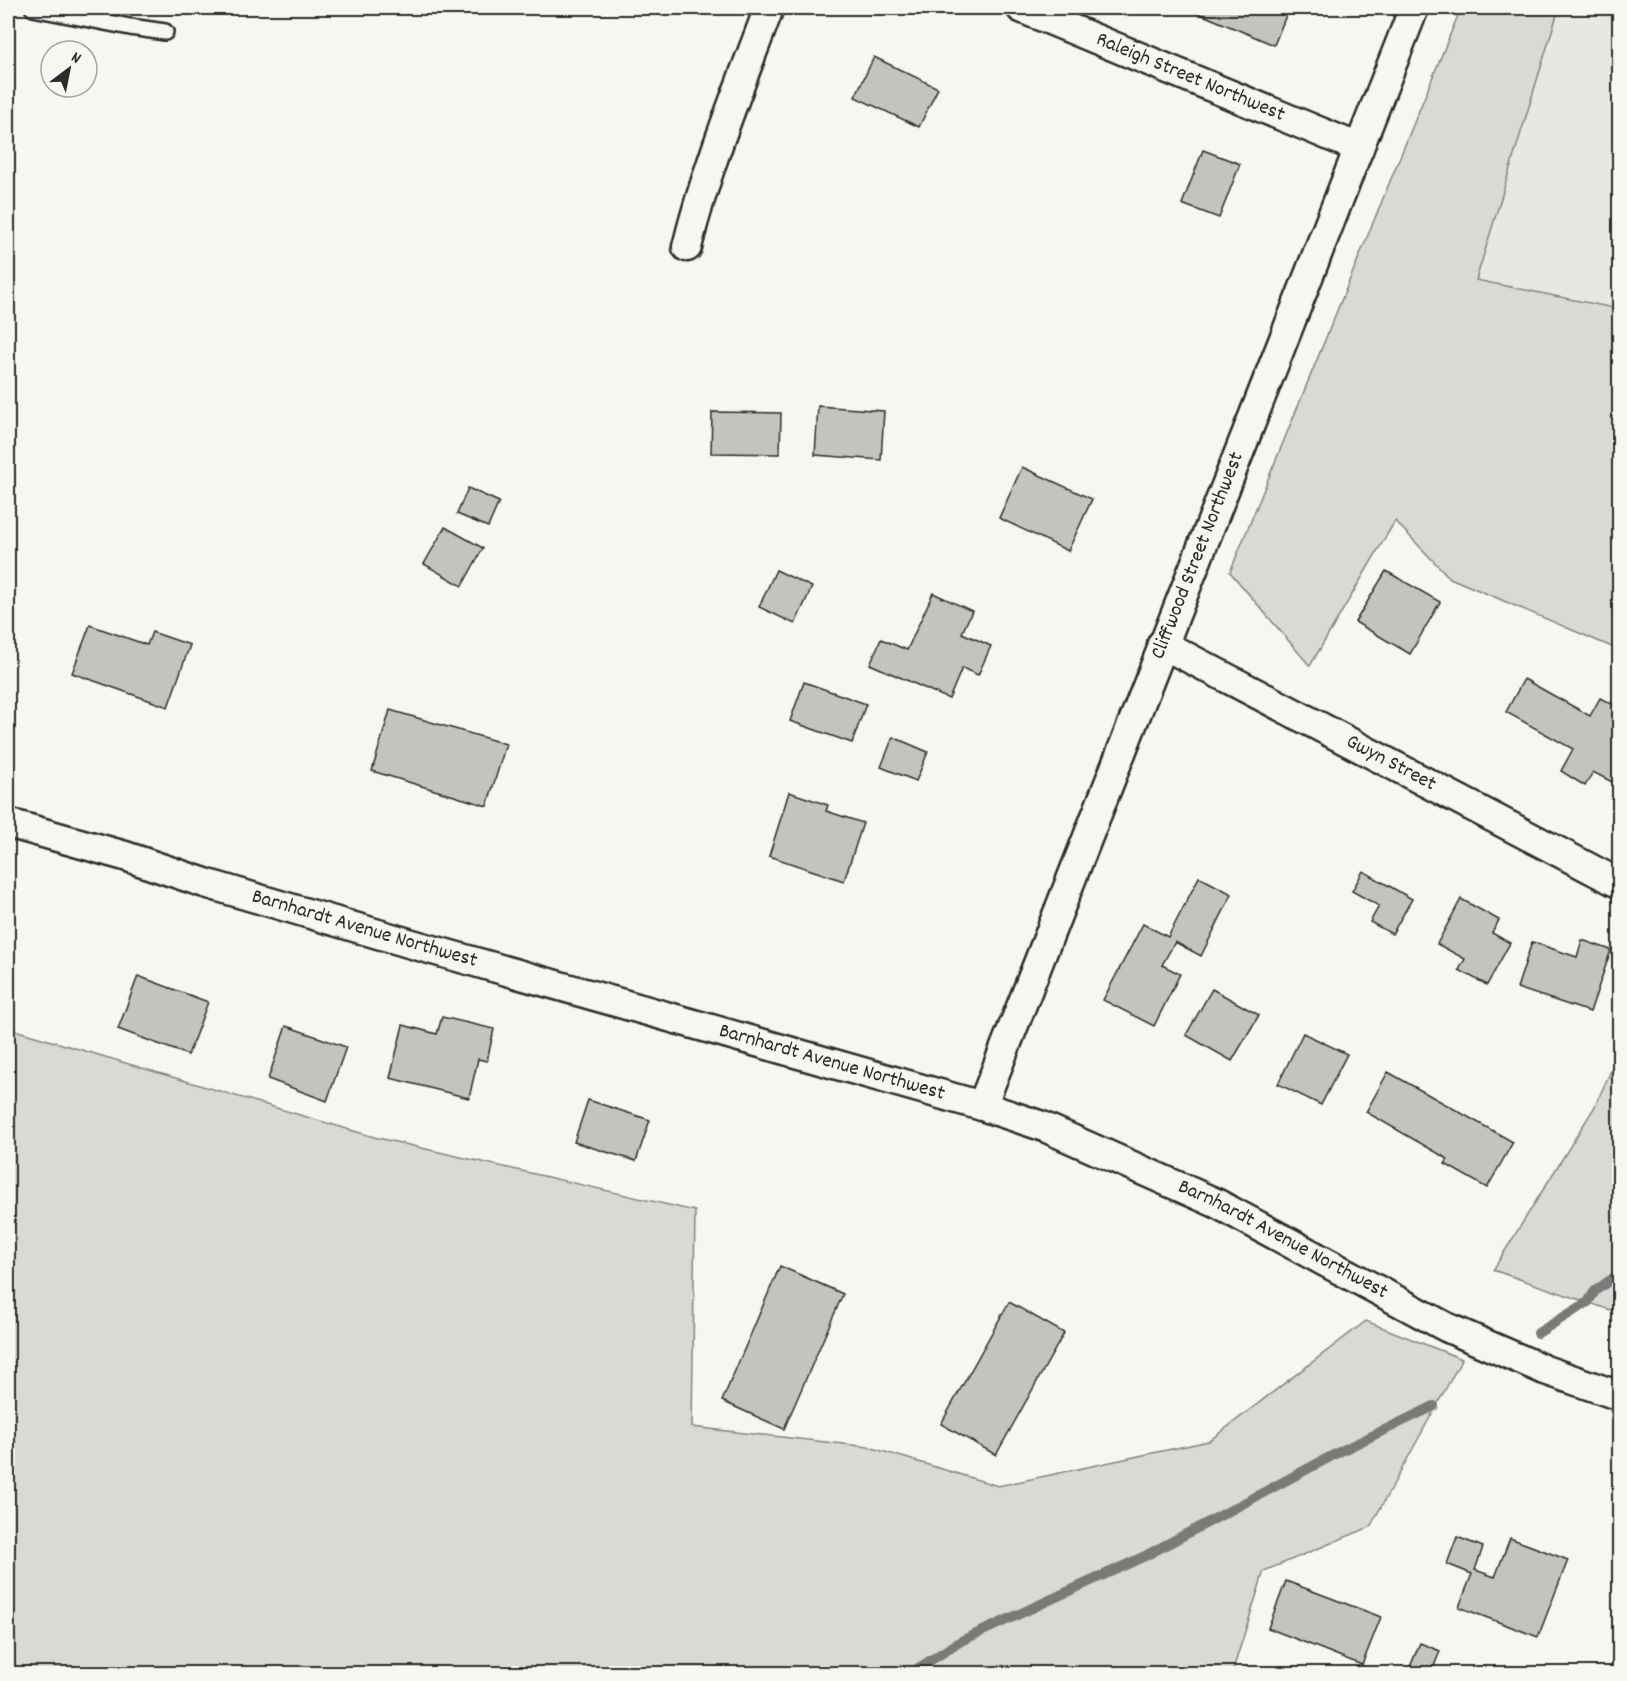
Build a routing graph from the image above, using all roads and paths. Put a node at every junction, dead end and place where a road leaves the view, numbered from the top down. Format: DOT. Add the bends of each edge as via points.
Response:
graph roads {
  1 [pos="33,8"];
  2 [pos="769,8"];
  3 [pos="1021,8"];
  4 [pos="1414,8"];
  5 [pos="165,32"];
  6 [pos="1359,148"];
  7 [pos="687,247"];
  8 [pos="1162,644"];
  9 [pos="8,823"];
  10 [pos="1620,884"];
  11 [pos="982,1106"];
  12 [pos="1620,1396"];
  1 -- 5 [label="lane"];
  2 -- 7 [label="street" via="697,205"];
  3 -- 6 [label="street, Raleigh Street Northwest"];
  4 -- 6 [label="street, Cliffwood Street Northwest"];
  6 -- 8 [label="street, Cliffwood Street Northwest"];
  8 -- 10 [label="street, Gwyn Street"];
  8 -- 11 [label="street, Cliffwood Street Northwest"];
  9 -- 11 [label="street, Barnhardt Avenue Northwest"];
  11 -- 12 [label="street, Barnhardt Avenue Northwest" via="1042,1126 1216,1203 1446,1327 1545,1370"];
}
